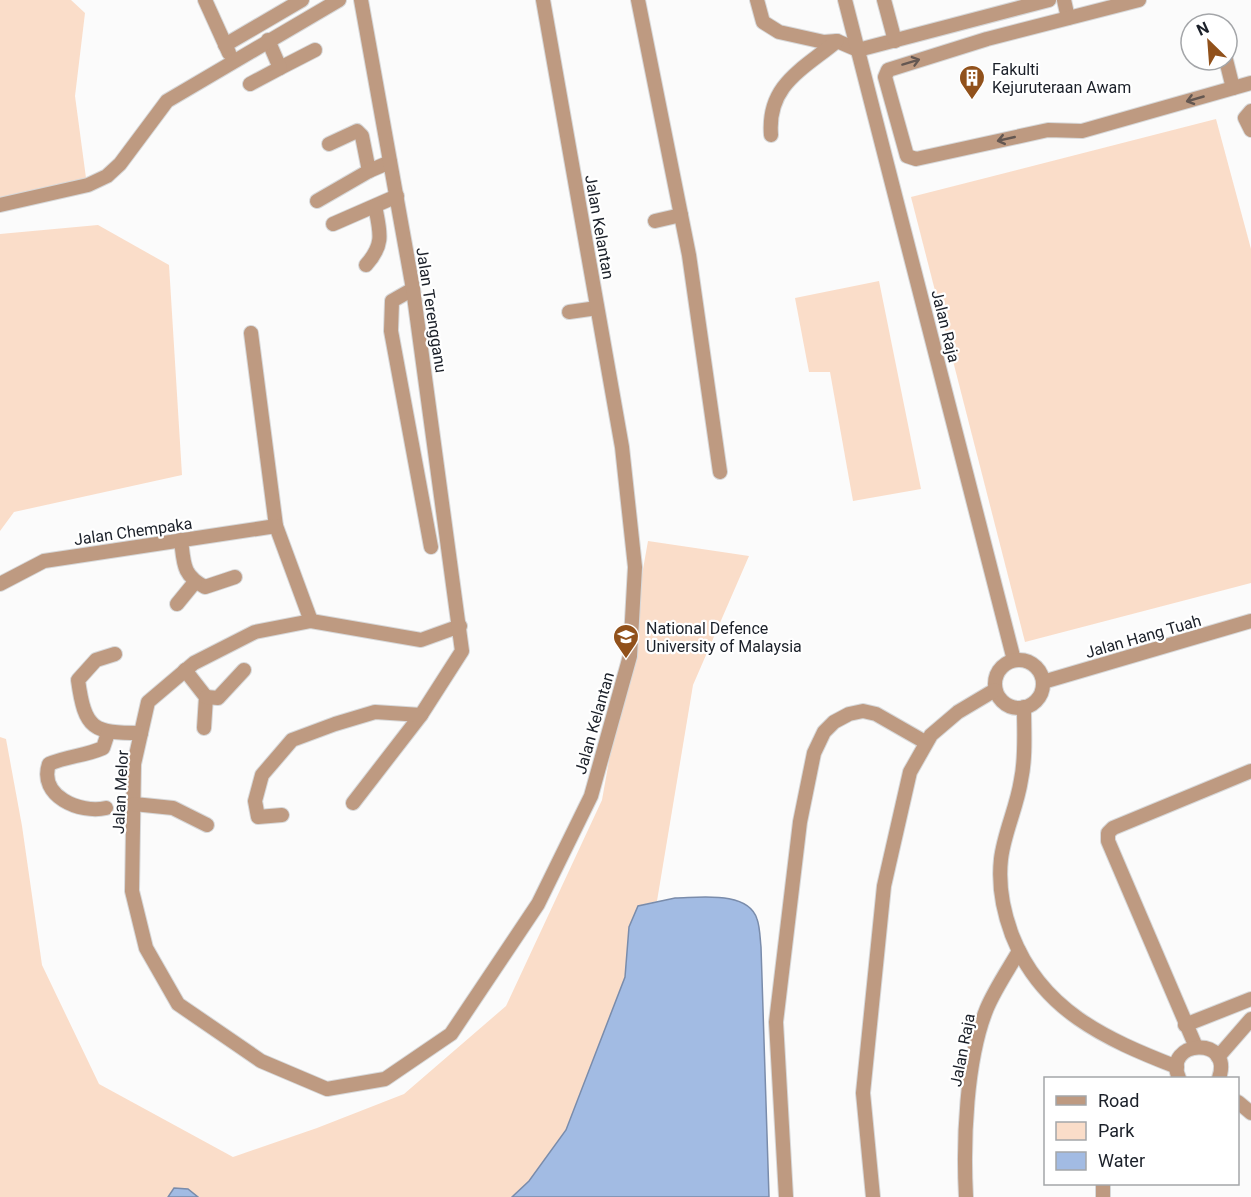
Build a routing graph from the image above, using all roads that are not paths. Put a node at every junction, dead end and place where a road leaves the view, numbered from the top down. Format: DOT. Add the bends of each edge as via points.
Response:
graph roads {
  1 [pos="205,0"];
  2 [pos="302,0"];
  3 [pos="339,0"];
  4 [pos="361,0"];
  5 [pos="543,0"];
  6 [pos="638,0"];
  7 [pos="757,0"];
  8 [pos="845,0"];
  9 [pos="884,0"];
  10 [pos="1064,0"];
  11 [pos="1139,0"];
  12 [pos="1043,1"];
  13 [pos="1121,2"];
  14 [pos="1015,4"];
  15 [pos="981,18"];
  16 [pos="1068,18"];
  17 [pos="934,30"];
  18 [pos="987,39"];
  19 [pos="268,40"];
  20 [pos="837,41"];
  21 [pos="895,41"];
  22 [pos="225,45"];
  23 [pos="315,50"];
  24 [pos="858,50"];
  25 [pos="941,53"];
  26 [pos="233,60"];
  27 [pos="280,68"];
  28 [pos="1229,72"];
  29 [pos="1251,83"];
  30 [pos="250,84"];
  31 [pos="1233,88"];
  32 [pos="1251,111"];
  33 [pos="1251,130"];
  34 [pos="771,135"];
  35 [pos="329,144"];
  36 [pos="390,162"];
  37 [pos="369,171"];
  38 [pos="397,196"];
  39 [pos="317,201"];
  40 [pos="0,205"];
  41 [pos="375,206"];
  42 [pos="681,215"];
  43 [pos="655,221"];
  44 [pos="333,224"];
  45 [pos="366,265"];
  46 [pos="413,289"];
  47 [pos="597,308"];
  48 [pos="569,312"];
  49 [pos="251,333"];
  50 [pos="720,472"];
  51 [pos="276,526"];
  52 [pos="181,540"];
  53 [pos="430,547"];
  54 [pos="235,577"];
  55 [pos="195,582"];
  56 [pos="0,584"];
  57 [pos="177,604"];
  58 [pos="311,621"];
  59 [pos="1251,621"];
  60 [pos="460,627"];
  61 [pos="116,654"];
  62 [pos="1014,660"];
  63 [pos="185,670"];
  64 [pos="244,670"];
  65 [pos="1043,682"];
  66 [pos="996,690"];
  67 [pos="206,697"];
  68 [pos="1024,707"];
  69 [pos="421,715"];
  70 [pos="204,728"];
  71 [pos="108,733"];
  72 [pos="141,733"];
  73 [pos="925,742"];
  74 [pos="1251,771"];
  75 [pos="353,803"];
  76 [pos="134,804"];
  77 [pos="106,808"];
  78 [pos="282,815"];
  79 [pos="207,825"];
  80 [pos="1018,951"];
  81 [pos="1251,999"];
  82 [pos="1251,1019"];
  83 [pos="1185,1025"];
  84 [pos="1196,1047"];
  85 [pos="1218,1057"];
  86 [pos="261,1061"];
  87 [pos="1178,1073"];
  88 [pos="1219,1077"];
  89 [pos="1239,1103"];
  90 [pos="1251,1113"];
  91 [pos="786,1197"];
  92 [pos="873,1197"];
  93 [pos="966,1197"];
  1 -- 22 [label="street"];
  2 -- 22 [label="street"];
  3 -- 19 [label="street"];
  4 -- 36 [label="street, Jalan Terengganu"];
  5 -- 47 [label="street, Jalan Kelantan"];
  6 -- 42 [label="street"];
  7 -- 20 [label="street" via="763,22 779,32"];
  8 -- 24 [label="street, Jalan Raja"];
  9 -- 21 [label="street"];
  10 -- 16 [label="street"];
  11 -- 13 [label="street"];
  12 -- 14 [label="street"];
  13 -- 16 [label="street"];
  14 -- 15 [label="street"];
  15 -- 17 [label="street"];
  15 -- 18 [label="street"];
  16 -- 18 [label="street"];
  17 -- 21 [label="street"];
  17 -- 25 [label="street"];
  18 -- 25 [label="street"];
  19 -- 26 [label="street"];
  19 -- 27 [label="street"];
  20 -- 24 [label="street"];
  20 -- 34 [label="street" via="778,92 772,105"];
  21 -- 24 [label="street"];
  22 -- 26 [label="street"];
  23 -- 27 [label="street"];
  24 -- 62 [label="street, Jalan Raja"];
  31 -- 25 [label="street, one-way" via="1082,131 1048,130 911,159 907,156 886,73"];
  26 -- 40 [label="street" via="167,101 107,176 88,185"];
  27 -- 30 [label="street"];
  28 -- 31 [label="street"];
  29 -- 31 [label="street"];
  32 -- 33 [label="street" via="1245,118"];
  35 -- 37 [label="street" via="357,131 362,136"];
  36 -- 37 [label="street"];
  36 -- 38 [label="street, Jalan Terengganu"];
  37 -- 39 [label="street"];
  38 -- 41 [label="street"];
  38 -- 46 [label="street, Jalan Terengganu"];
  41 -- 44 [label="street"];
  41 -- 45 [label="street" via="381,237 377,253"];
  42 -- 43 [label="street"];
  42 -- 50 [label="street"];
  46 -- 53 [label="street" via="392,301 391,332"];
  46 -- 60 [label="street, Jalan Terengganu"];
  47 -- 48 [label="street"];
  47 -- 86 [label="street, Jalan Kelantan" via="622,447 635,567 630,656 591,796 538,904 451,1034 385,1079 327,1089"];
  49 -- 51 [label="street"];
  51 -- 52 [label="street, Jalan Chempaka"];
  51 -- 58 [label="street"];
  52 -- 55 [label="street" via="188,575"];
  52 -- 56 [label="street, Jalan Chempaka" via="44,561"];
  54 -- 55 [label="street" via="205,586"];
  55 -- 57 [label="street"];
  58 -- 60 [label="street, Jalan Melor" via="421,640"];
  58 -- 63 [label="street, Jalan Melor" via="255,632"];
  59 -- 65 [label="street, Jalan Hang Tuah"];
  60 -- 69 [label="street, Jalan Terengganu" via="462,651"];
  61 -- 71 [label="street" via="96,660 78,680 82,709 91,723"];
  62 -- 65 [label="street" via="1030,662"];
  62 -- 66 [label="street" via="996,674"];
  63 -- 67 [label="street"];
  63 -- 72 [label="street, Jalan Melor" via="148,702"];
  64 -- 67 [label="street" via="218,698"];
  65 -- 68 [label="street" via="1039,698"];
  66 -- 68 [label="street" via="998,697 1010,706"];
  66 -- 73 [label="street" via="943,723"];
  67 -- 70 [label="street"];
  68 -- 80 [label="street" via="1022,779 1001,858 1005,917"];
  69 -- 75 [label="street, Jalan Terengganu"];
  69 -- 78 [label="street" via="375,712 292,740 262,775 255,801 258,817"];
  71 -- 72 [label="street"];
  71 -- 77 [label="street" via="104,748 49,764 46,774 50,788 69,802 92,811"];
  72 -- 76 [label="street, Jalan Melor" via="134,764"];
  73 -- 91 [label="street" via="876,714 863,711 834,722 814,753 797,844 776,1022"];
  73 -- 92 [label="street" via="910,771 884,886 863,1094"];
  74 -- 83 [label="street" via="1123,823 1108,833"];
  76 -- 79 [label="street" via="173,808"];
  76 -- 86 [label="street, Jalan Melor" via="132,891 146,948 178,1005"];
  80 -- 87 [label="street" via="1048,996 1084,1024"];
  80 -- 93 [label="street, Jalan Raja" via="987,1006 979,1030 970,1080"];
  81 -- 83 [label="street"];
  82 -- 85 [label="street"];
  83 -- 84 [label="street"];
  84 -- 85 [label="street" via="1204,1047"];
  84 -- 87 [label="street" via="1183,1053"];
  85 -- 88 [label="street"];
  89 -- 90 [label="street"];
}
